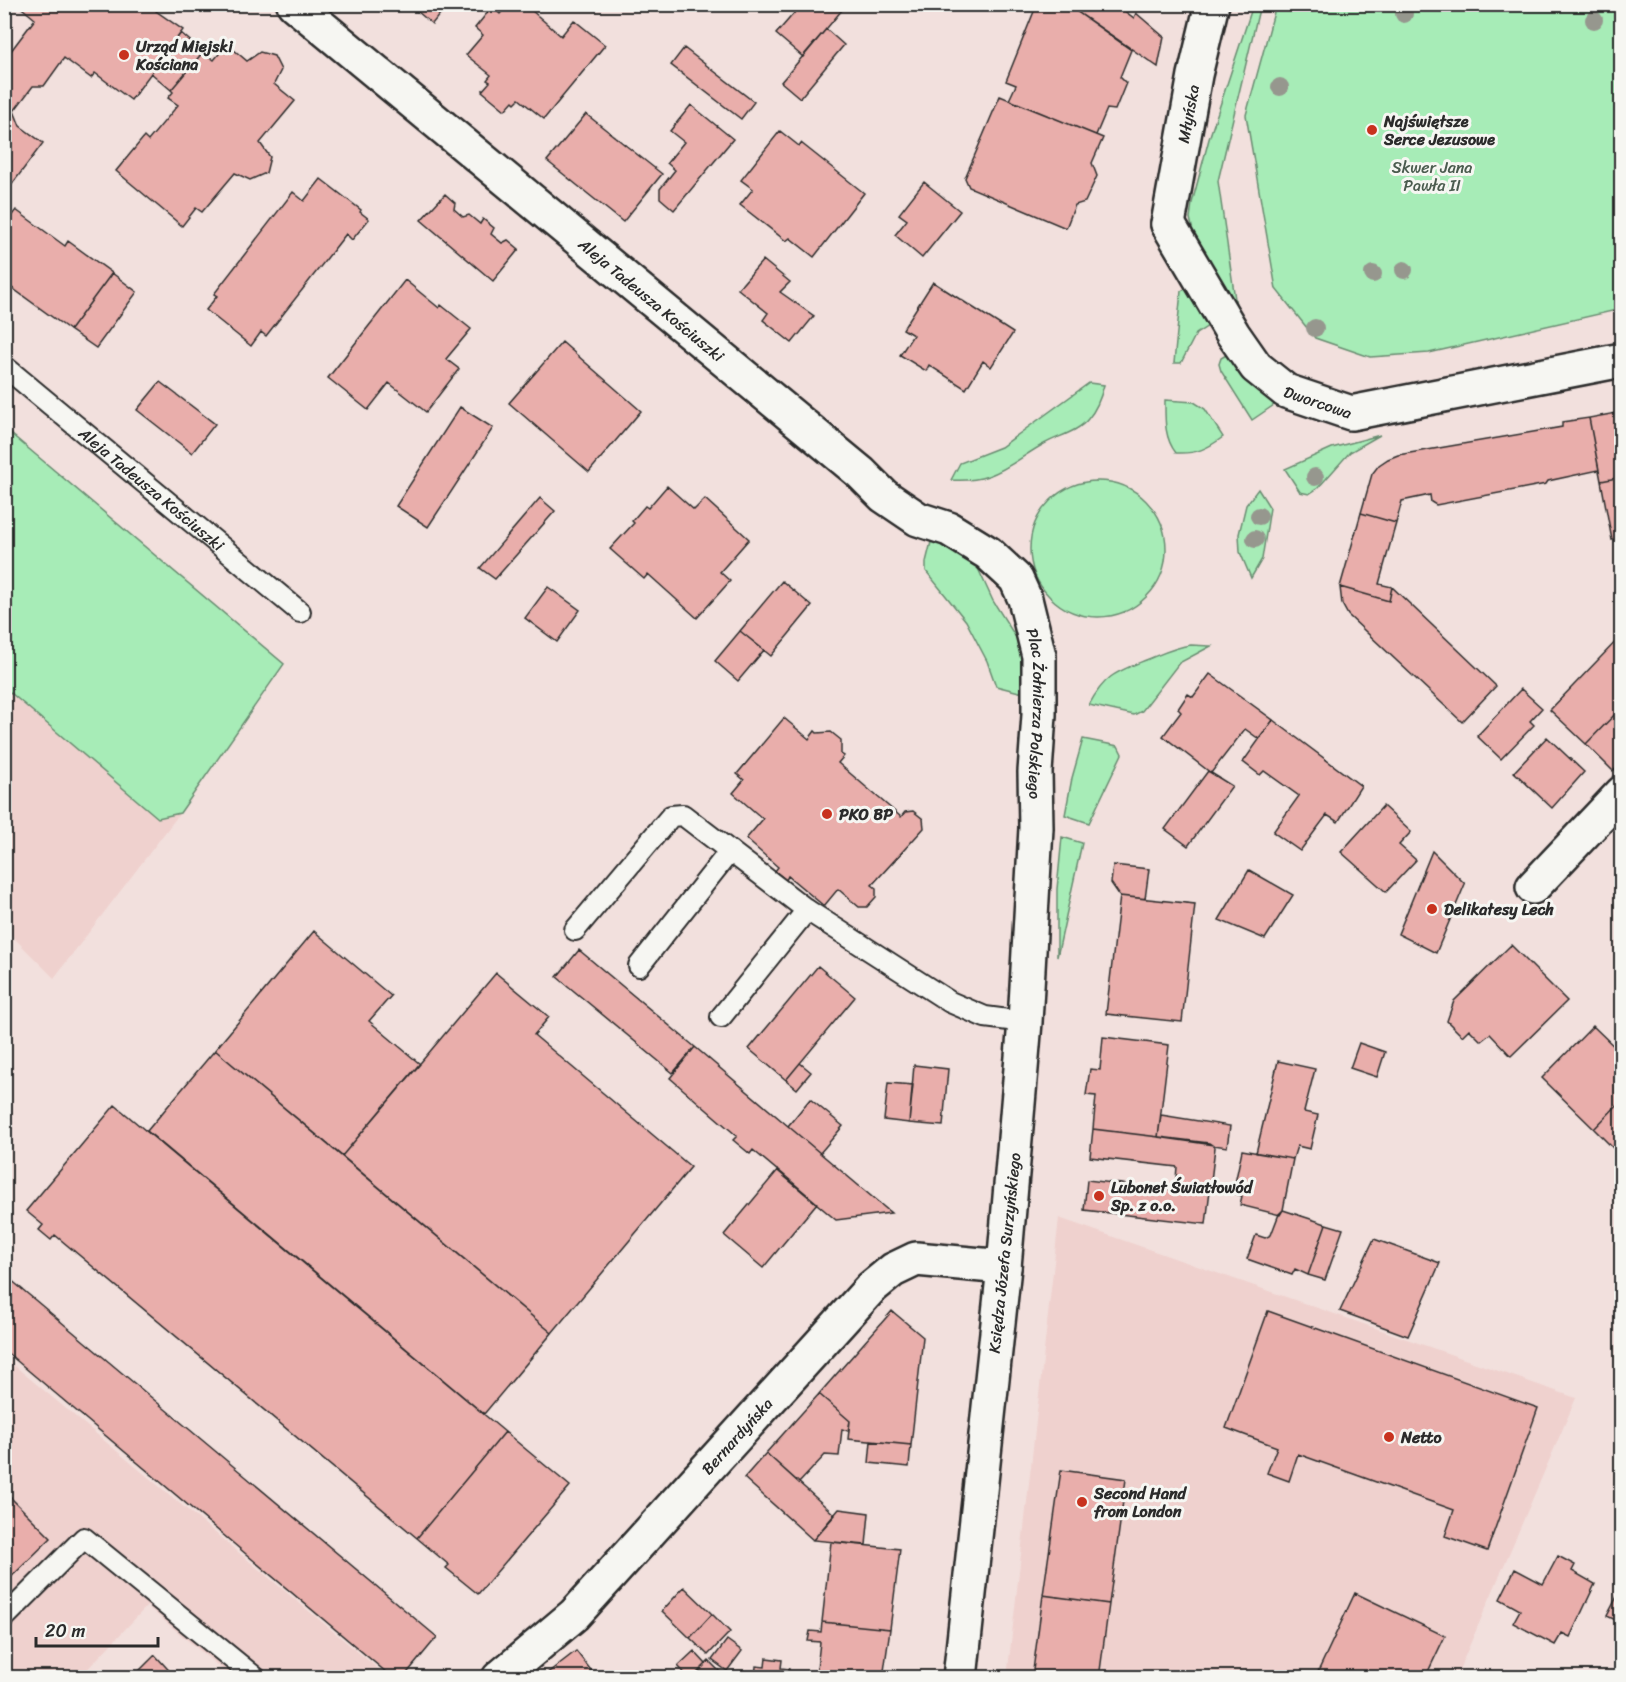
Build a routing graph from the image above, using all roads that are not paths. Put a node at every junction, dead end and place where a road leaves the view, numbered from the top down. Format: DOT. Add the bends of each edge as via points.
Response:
graph roads {
  1 [pos="294,4"];
  2 [pos="1212,4"];
  3 [pos="1168,224"];
  4 [pos="1622,360"];
  5 [pos="4,366"];
  6 [pos="1020,589"];
  7 [pos="300,612"];
  8 [pos="1622,793"];
  9 [pos="1036,828"];
  10 [pos="730,851"];
  11 [pos="1533,887"];
  12 [pos="807,910"];
  13 [pos="575,930"];
  14 [pos="639,966"];
  15 [pos="721,1017"];
  16 [pos="1025,1022"];
  17 [pos="1004,1267"];
  18 [pos="4,1618"];
  19 [pos="256,1677"];
  20 [pos="499,1677"];
  21 [pos="960,1677"];
  1 -- 6 [label="street, Aleja Tadeusza Kościuszki" via="884,496 918,519 949,529 988,553"];
  2 -- 3 [label="street, Młyńska"];
  3 -- 4 [label="street, Dworcowa" via="1256,367 1286,391 1351,413"];
  5 -- 7 [label="lane, Aleja Tadeusza Kościuszki"];
  6 -- 9 [label="street, Plac Żołnierza Polskiego" via="1040,656"];
  8 -- 11 [label="street"];
  9 -- 16 [label="street, Księdza Józefa Surzyńskiego"];
  10 -- 12 [label="lane"];
  10 -- 13 [label="lane" via="683,815 671,816"];
  10 -- 14 [label="lane"];
  12 -- 15 [label="lane"];
  12 -- 16 [label="lane" via="950,1002 986,1017"];
  16 -- 17 [label="street, Księdza Józefa Surzyńskiego"];
  17 -- 20 [label="street, Bernardyńska" via="916,1259 893,1270 871,1288 574,1615"];
  17 -- 21 [label="street, Księdza Józefa Surzyńskiego"];
  18 -- 19 [label="lane" via="84,1538"];
}
